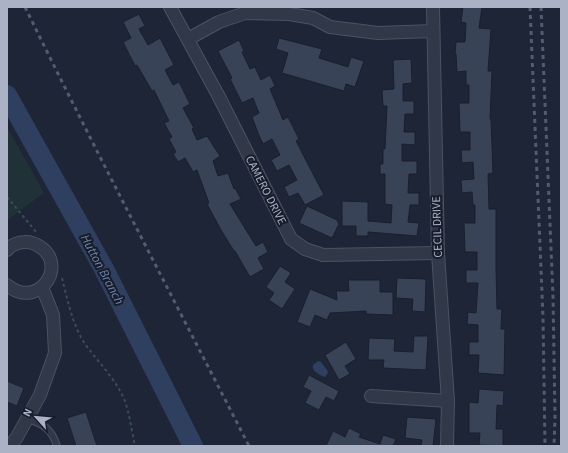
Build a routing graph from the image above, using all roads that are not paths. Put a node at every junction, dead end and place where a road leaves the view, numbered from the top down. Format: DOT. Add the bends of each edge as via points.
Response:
graph roads {
  1 [pos="170,7"];
  2 [pos="433,7"];
  3 [pos="433,30"];
  4 [pos="188,40"];
  5 [pos="7,250"];
  6 [pos="438,253"];
  7 [pos="7,285"];
  8 [pos="42,287"];
  9 [pos="371,396"];
  10 [pos="448,401"];
  11 [pos="27,418"];
  12 [pos="10,446"];
  13 [pos="57,446"];
  14 [pos="447,446"];
  1 -- 4 [label="street, CAMERO DRIVE"];
  2 -- 3 [label="street, CECIL DRIVE"];
  3 -- 4 [label="street" via="378,33 330,27 312,18 289,14 245,13 219,22"];
  3 -- 6 [label="street, CECIL DRIVE"];
  4 -- 6 [label="street, CAMERO DRIVE" via="291,239 304,249 323,255"];
  5 -- 8 [label="street" via="18,242 28,242 46,251 51,270 48,280"];
  6 -- 10 [label="street, CECIL DRIVE"];
  7 -- 8 [label="street" via="23,293 33,292"];
  8 -- 11 [label="street" via="53,315 55,353 40,395"];
  9 -- 10 [label="street"];
  10 -- 14 [label="street, CECIL DRIVE"];
  11 -- 12 [label="street"];
  11 -- 13 [label="lane" via="45,426"];
}
